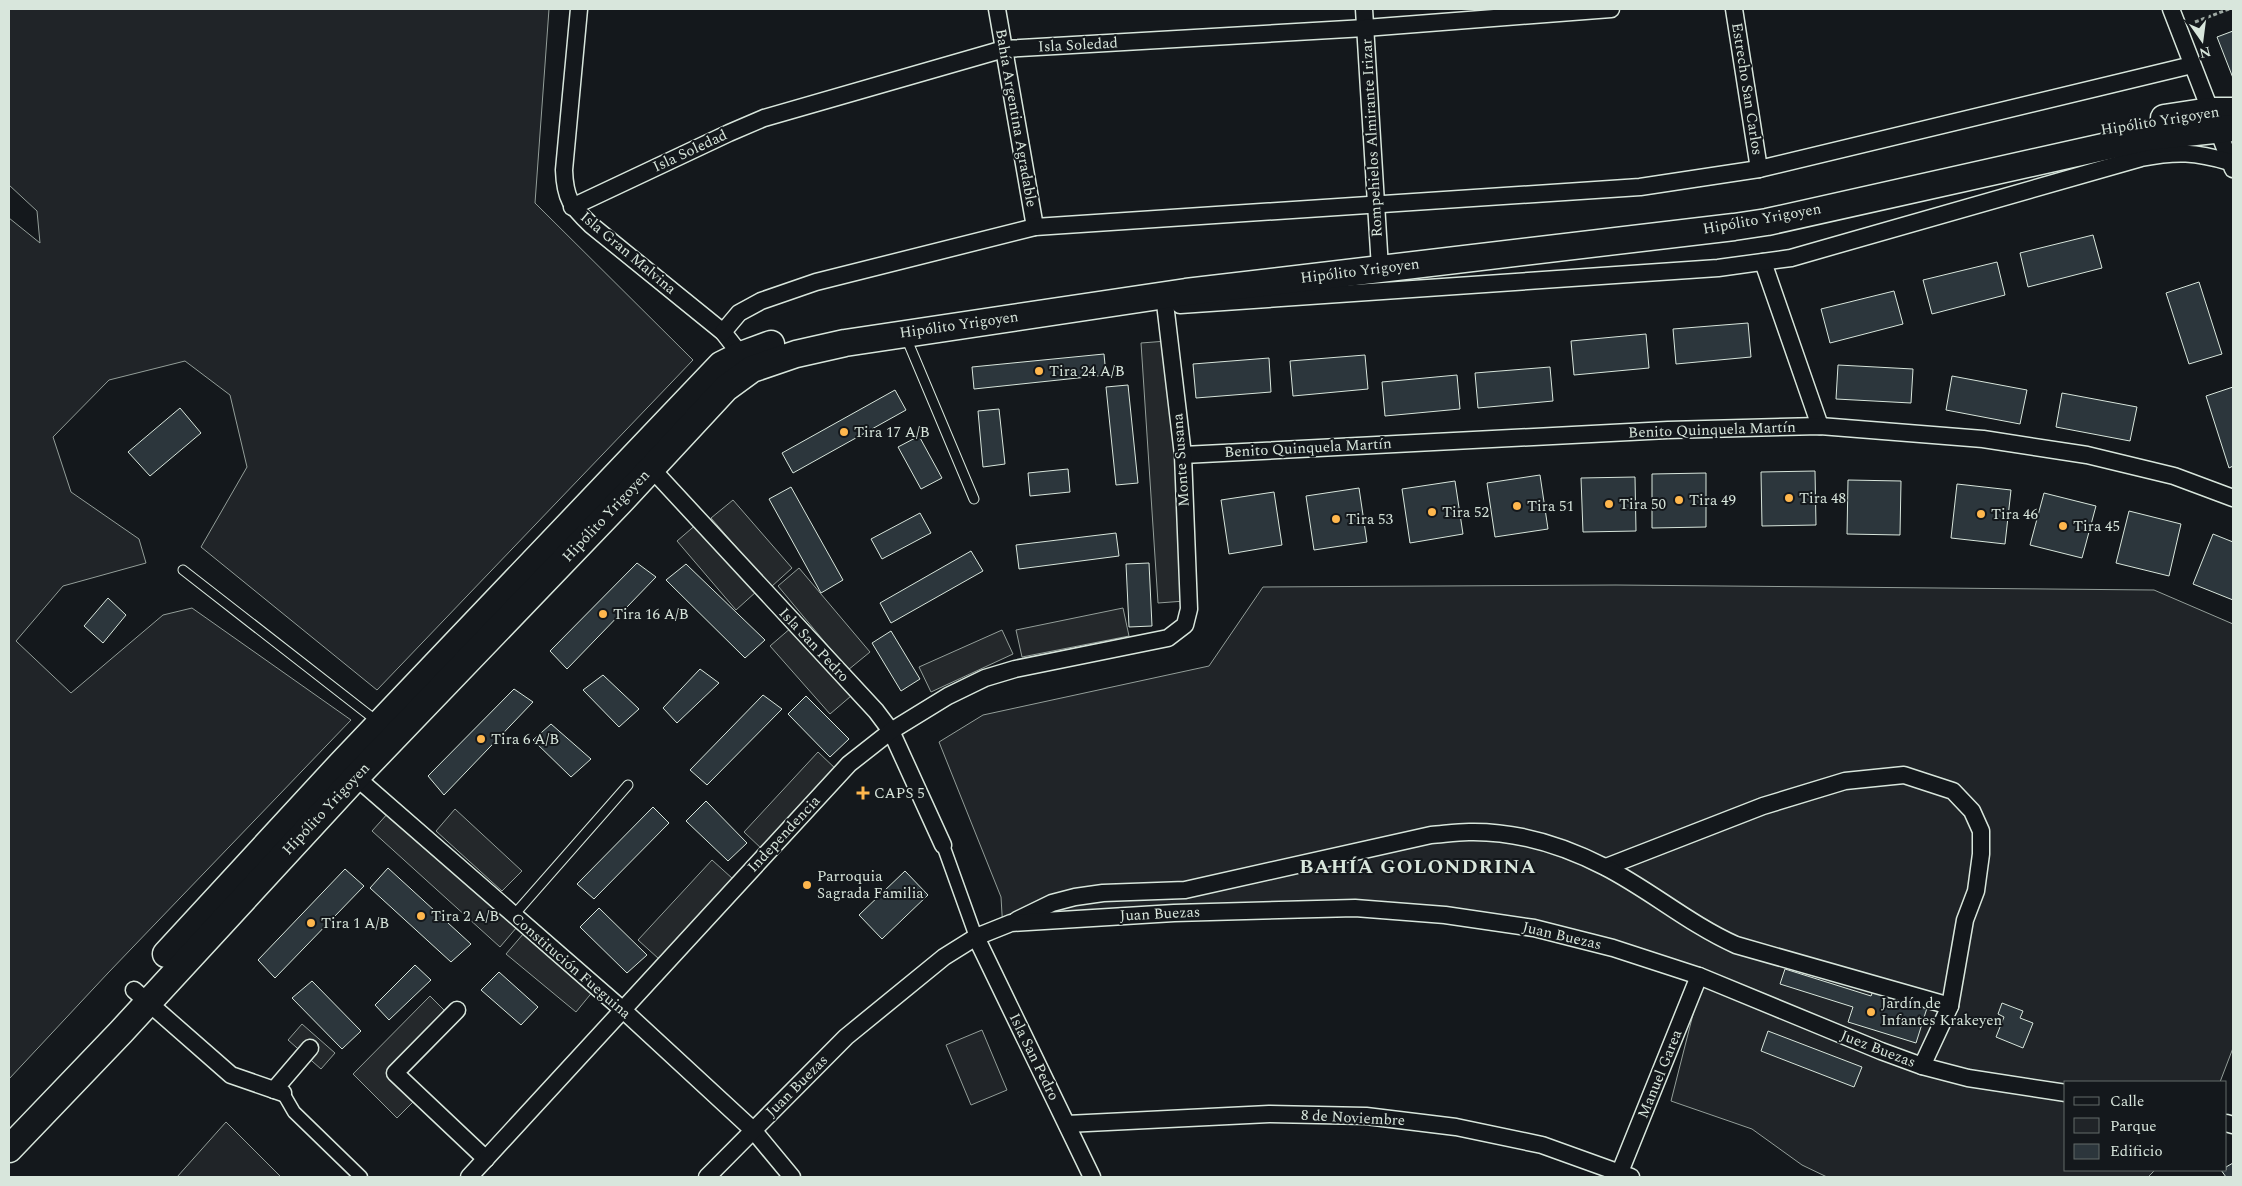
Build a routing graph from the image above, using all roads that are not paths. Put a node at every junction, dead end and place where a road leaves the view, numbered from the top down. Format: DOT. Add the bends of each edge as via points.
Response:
graph roads {
  1 [pos="579,9"];
  2 [pos="997,9"];
  3 [pos="1364,9"];
  4 [pos="1611,9"];
  5 [pos="1734,9"];
  6 [pos="2171,9"];
  7 [pos="1365,28"];
  8 [pos="1004,49"];
  9 [pos="2192,66"];
  10 [pos="2223,120"];
  11 [pos="2232,166"];
  12 [pos="1759,169"];
  13 [pos="1377,206"];
  14 [pos="572,207"];
  15 [pos="1035,227"];
  16 [pos="1380,261"];
  17 [pos="1763,262"];
  18 [pos="1164,301"];
  19 [pos="724,332"];
  20 [pos="904,333"];
  21 [pos="741,355"];
  22 [pos="1820,426"];
  23 [pos="1183,455"];
  24 [pos="651,468"];
  25 [pos="2233,498"];
  26 [pos="974,499"];
  27 [pos="183,570"];
  28 [pos="1186,625"];
  29 [pos="380,724"];
  30 [pos="891,730"];
  31 [pos="349,770"];
  32 [pos="628,785"];
  33 [pos="943,844"];
  34 [pos="1606,867"];
  35 [pos="514,916"];
  36 [pos="1011,924"];
  37 [pos="976,938"];
  38 [pos="1699,976"];
  39 [pos="140,997"];
  40 [pos="1950,1006"];
  41 [pos="457,1010"];
  42 [pos="623,1010"];
  43 [pos="310,1048"];
  44 [pos="1922,1066"];
  45 [pos="279,1092"];
  46 [pos="2064,1093"];
  47 [pos="9,1124"];
  48 [pos="1067,1124"];
  49 [pos="753,1130"];
  50 [pos="9,1149"];
  51 [pos="486,1159"];
  52 [pos="1626,1175"];
  53 [pos="360,1177"];
  54 [pos="469,1177"];
  55 [pos="708,1177"];
  56 [pos="792,1177"];
  57 [pos="1092,1177"];
  1 -- 14 [label="street, Isla Gran Malvina" via="564,170"];
  2 -- 8 [label="street, Bahía Argentina Agradable"];
  3 -- 7 [label="street, Rompehielos Almirante Irizar"];
  4 -- 7 [label="street, Isla Soledad"];
  5 -- 12 [label="street, Estrecho San Carlos"];
  6 -- 9 [label="street"];
  7 -- 8 [label="street, Isla Soledad"];
  7 -- 13 [label="street, Rompehielos Almirante Irizar"];
  8 -- 14 [label="street, Isla Soledad" via="764,118"];
  8 -- 15 [label="street, Bahía Argentina Agradable"];
  9 -- 10 [label="street"];
  9 -- 12 [label="street"];
  10 -- 11 [label="street"];
  10 -- 16 [label="main road, Hipólito Yrigoyen" via="1767,222"];
  11 -- 17 [label="street" via="2198,153 2141,158 1867,238 1792,258"];
  12 -- 13 [label="street" via="1640,187"];
  13 -- 15 [label="street"];
  13 -- 16 [label="street, Rompehielos Almirante Irizar"];
  14 -- 19 [label="street, Isla Gran Malvina"];
  15 -- 19 [label="street" via="806,285 761,301 739,313"];
  16 -- 18 [label="main road, Hipólito Yrigoyen"];
  16 -- 21 [label="main road, Hipólito Yrigoyen" via="1049,297 820,331"];
  17 -- 18 [label="street" via="1718,268"];
  17 -- 22 [label="street"];
  18 -- 20 [label="main road, Hipólito Yrigoyen"];
  18 -- 23 [label="street, Monte Susana"];
  19 -- 21 [label="street, Isla Gran Malvina"];
  20 -- 24 [label="main road, Hipólito Yrigoyen" via="796,354 752,369 726,388"];
  20 -- 26 [label="lane"];
  21 -- 29 [label="main road, Hipólito Yrigoyen" via="721,365"];
  22 -- 23 [label="street, Benito Quinquela Martín" via="1668,430"];
  22 -- 25 [label="street, Benito Quinquela Martín" via="1983,439 2088,455 2174,476"];
  23 -- 28 [label="street, Monte Susana" via="1189,609"];
  24 -- 30 [label="street, Isla San Pedro"];
  24 -- 31 [label="main road, Hipólito Yrigoyen"];
  27 -- 29 [label="lane"];
  28 -- 30 [label="street, Independencia" via="1168,638 1014,668 985,678"];
  29 -- 31 [label="main road, Hipólito Yrigoyen"];
  30 -- 33 [label="street, Isla San Pedro"];
  30 -- 42 [label="street, Independencia" via="849,764"];
  31 -- 35 [label="street, Constitución Fueguina"];
  31 -- 39 [label="main road, Hipólito Yrigoyen"];
  32 -- 35 [label="lane"];
  33 -- 37 [label="street"];
  34 -- 36 [label="street" via="1556,846 1510,835 1470,832 1431,835 1185,890 1075,897 1052,903"];
  34 -- 40 [label="street" via="1715,936 1736,945"];
  34 -- 40 [label="street" via="1763,806 1845,781 1904,775 1953,791 1972,811 1981,831 1981,854"];
  35 -- 42 [label="street, Constitución Fueguina"];
  36 -- 37 [label="street, Juan Buezas"];
  36 -- 38 [label="street, Juan Buezas" via="1174,913 1355,908 1444,915 1534,928 1613,948"];
  37 -- 48 [label="street, Isla San Pedro"];
  37 -- 49 [label="street, Juan Buezas" via="944,958 846,1037"];
  38 -- 44 [label="street, Juez Buezas"];
  38 -- 52 [label="street, Manuel Garea"];
  39 -- 45 [label="street" via="230,1075"];
  39 -- 47 [label="main road, Hipólito Yrigoyen"];
  39 -- 50 [label="main road, Hipólito Yrigoyen"];
  40 -- 44 [label="street"];
  41 -- 51 [label="street" via="395,1073"];
  42 -- 49 [label="street, Constitución Fueguina"];
  42 -- 51 [label="street, Independencia"];
  43 -- 45 [label="street"];
  44 -- 46 [label="street, Juez Buezas" via="1968,1078"];
  45 -- 53 [label="street" via="294,1112"];
  48 -- 52 [label="street, 8 de Noviembre" via="1269,1114 1366,1116 1456,1127 1532,1143"];
  48 -- 57 [label="street, Isla San Pedro"];
  49 -- 55 [label="street, Juan Buezas"];
  49 -- 56 [label="street, Constitución Fueguina"];
  51 -- 54 [label="street, Independencia"];
}
